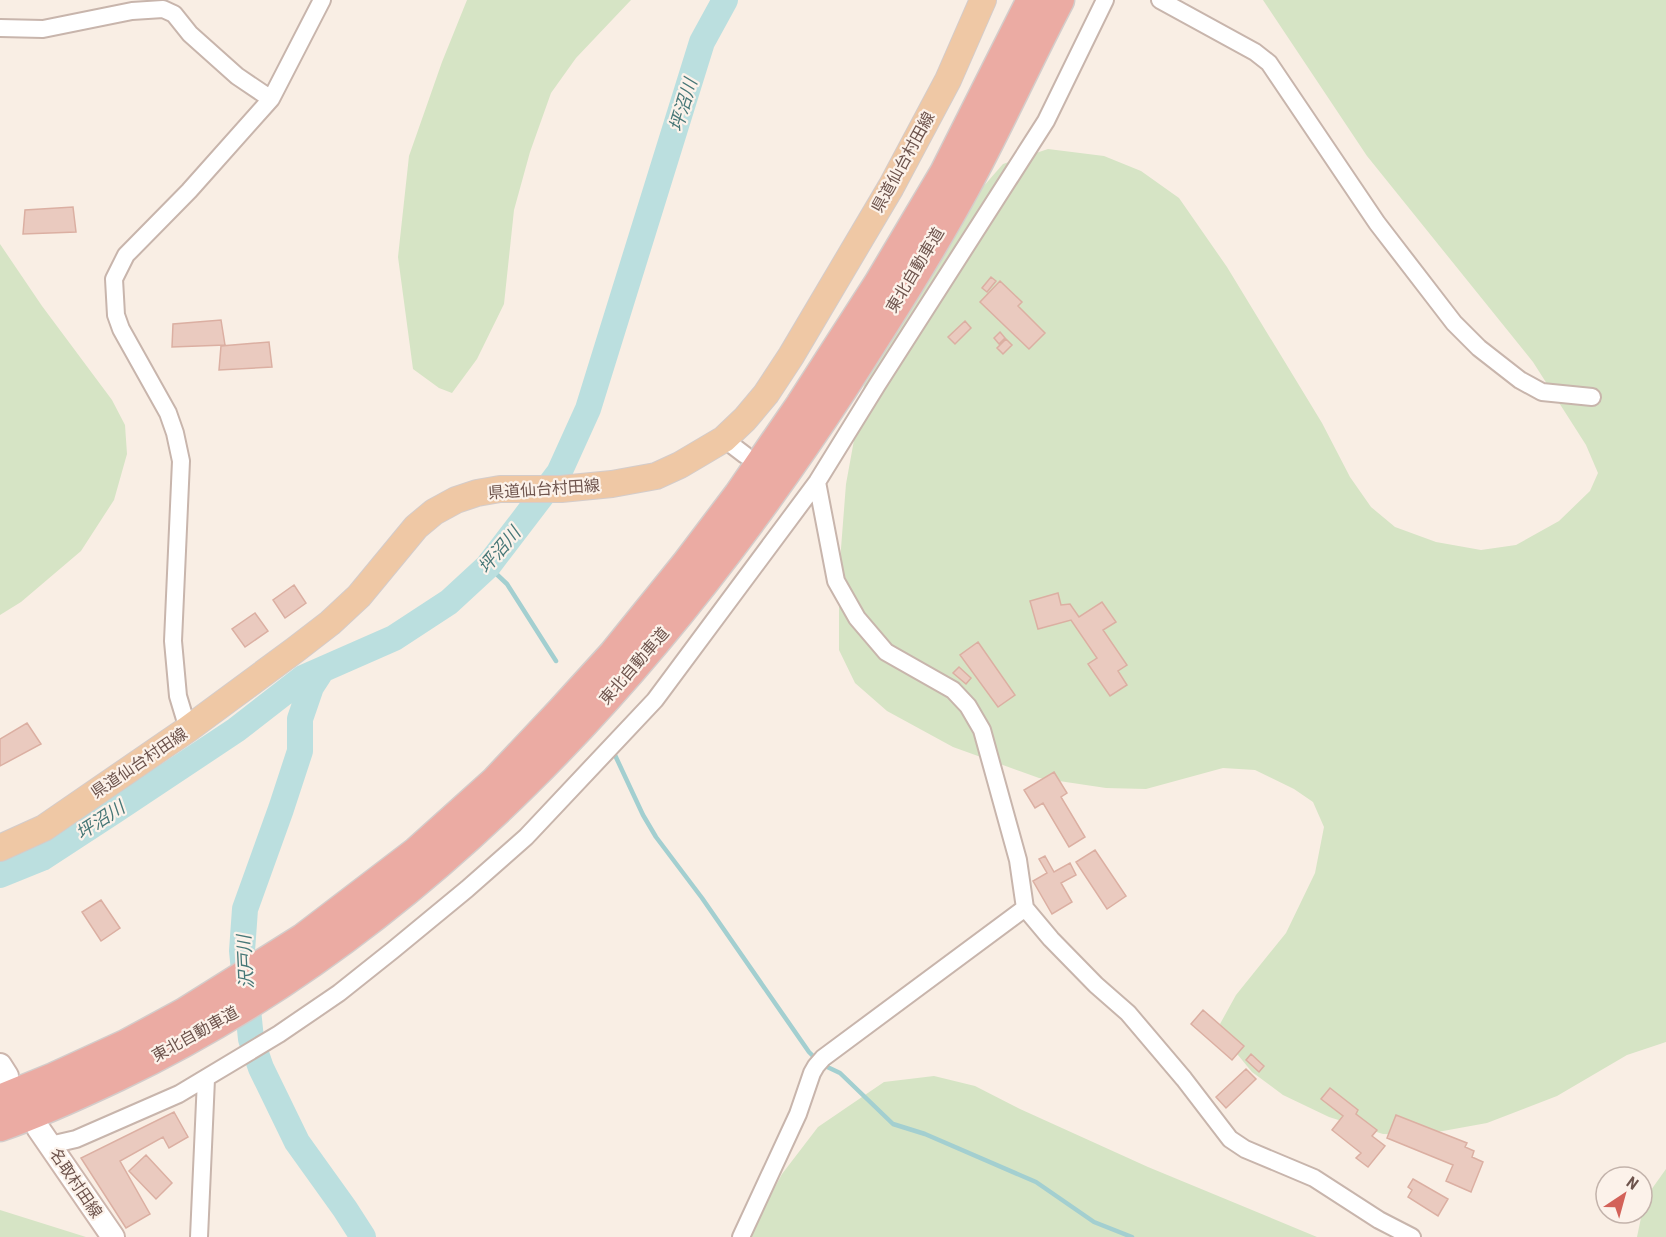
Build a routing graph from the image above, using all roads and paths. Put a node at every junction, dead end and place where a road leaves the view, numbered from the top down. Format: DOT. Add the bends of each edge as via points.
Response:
graph roads {
  1 [pos="322,0"];
  2 [pos="982,0"];
  3 [pos="1032,0"];
  4 [pos="1059,0"];
  5 [pos="1106,0"];
  6 [pos="1160,0"];
  7 [pos="0,28"];
  8 [pos="271,99"];
  9 [pos="1592,397"];
  10 [pos="724,439"];
  11 [pos="744,455"];
  12 [pos="817,482"];
  13 [pos="791,488"];
  14 [pos="805,499"];
  15 [pos="188,729"];
  16 [pos="0,848"];
  17 [pos="1025,908"];
  18 [pos="227,1002"];
  19 [pos="206,1078"];
  20 [pos="2,1080"];
  21 [pos="0,1126"];
  22 [pos="44,1137"];
  23 [pos="113,1237"];
  24 [pos="199,1237"];
  25 [pos="741,1237"];
  26 [pos="1412,1237"];
  1 -- 8 [label="street"];
  2 -- 10 [label="main road, 県道仙台村田線" via="948,80 885,197 766,394"];
  3 -- 18 [label="highway, 東北自動車道" via="945,173 903,244 801,405 686,565 614,654 495,782 385,878 303,939 269,959"];
  4 -- 18 [label="highway, 東北自動車道" via="997,126 914,274 810,437 681,612 576,732 447,856 313,962 269,990"];
  5 -- 12 [label="street" via="1046,121"];
  6 -- 9 [label="street" via="1269,63 1377,223 1454,324 1479,348 1542,392"];
  7 -- 8 [label="street" via="43,29 132,11 163,9 174,14 190,34 237,76"];
  8 -- 15 [label="street" via="126,255 114,279 116,315 168,413 181,461 173,641 177,696"];
  10 -- 11 [label="street"];
  10 -- 15 [label="main road, 県道仙台村田線" via="656,476 561,489 500,489 456,500 416,527 359,596 330,623"];
  12 -- 14 [label="street"];
  12 -- 17 [label="street" via="836,581 856,618 886,652 953,690 982,730 1018,860"];
  13 -- 14 [label="street"];
  14 -- 19 [label="street" via="655,700 526,837 339,993"];
  15 -- 16 [label="main road, 県道仙台村田線" via="44,828"];
  17 -- 25 [label="street" via="819,1062"];
  17 -- 26 [label="street" via="1096,985 1128,1013 1230,1139 1314,1178"];
  18 -- 20 [label="highway, 東北自動車道" via="184,1013 54,1078"];
  18 -- 21 [label="highway, 東北自動車道" via="134,1068"];
  19 -- 22 [label="street" via="179,1094 76,1139"];
  19 -- 24 [label="street"];
  22 -- 23 [label="main road, 名取村田線"];
}
